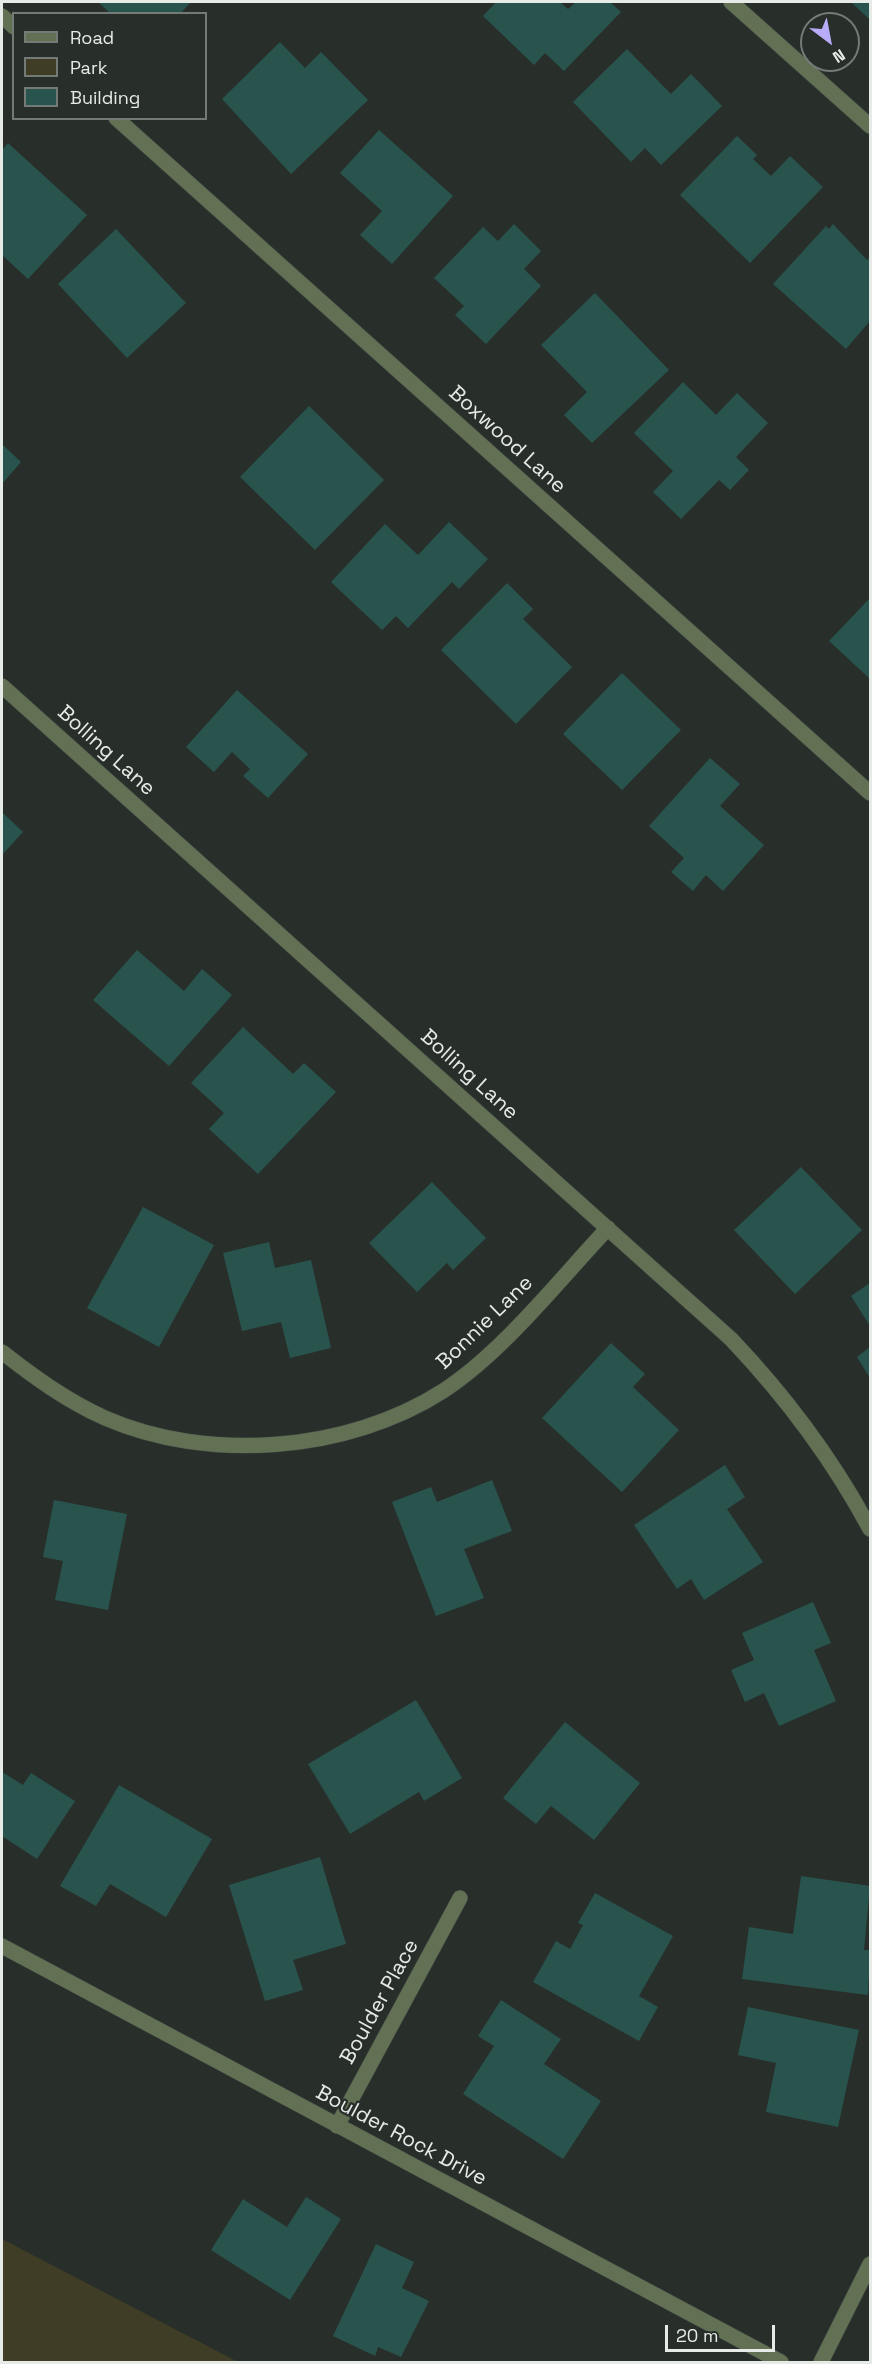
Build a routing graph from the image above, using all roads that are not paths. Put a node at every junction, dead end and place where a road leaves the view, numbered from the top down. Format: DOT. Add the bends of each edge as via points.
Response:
graph roads {
  1 [pos="731,2"];
  2 [pos="118,120"];
  3 [pos="870,126"];
  4 [pos="2,686"];
  5 [pos="870,793"];
  6 [pos="608,1228"];
  7 [pos="2,1352"];
  8 [pos="870,1529"];
  9 [pos="460,1898"];
  10 [pos="2,1946"];
  11 [pos="337,2126"];
  12 [pos="870,2264"];
  13 [pos="781,2362"];
  14 [pos="820,2362"];
  1 -- 3 [label="street"];
  2 -- 5 [label="street, Boxwood Lane"];
  4 -- 6 [label="street, Bolling Lane"];
  6 -- 7 [label="street, Bonnie Lane" via="512,1330 444,1390 395,1416 332,1436 257,1444 223,1443 139,1429 73,1402"];
  6 -- 8 [label="street, Bolling Lane" via="692,1302 764,1374 822,1447"];
  9 -- 11 [label="street, Boulder Place"];
  10 -- 11 [label="street, Boulder Rock Drive"];
  11 -- 13 [label="street, Boulder Rock Drive"];
  12 -- 14 [label="street"];
}
